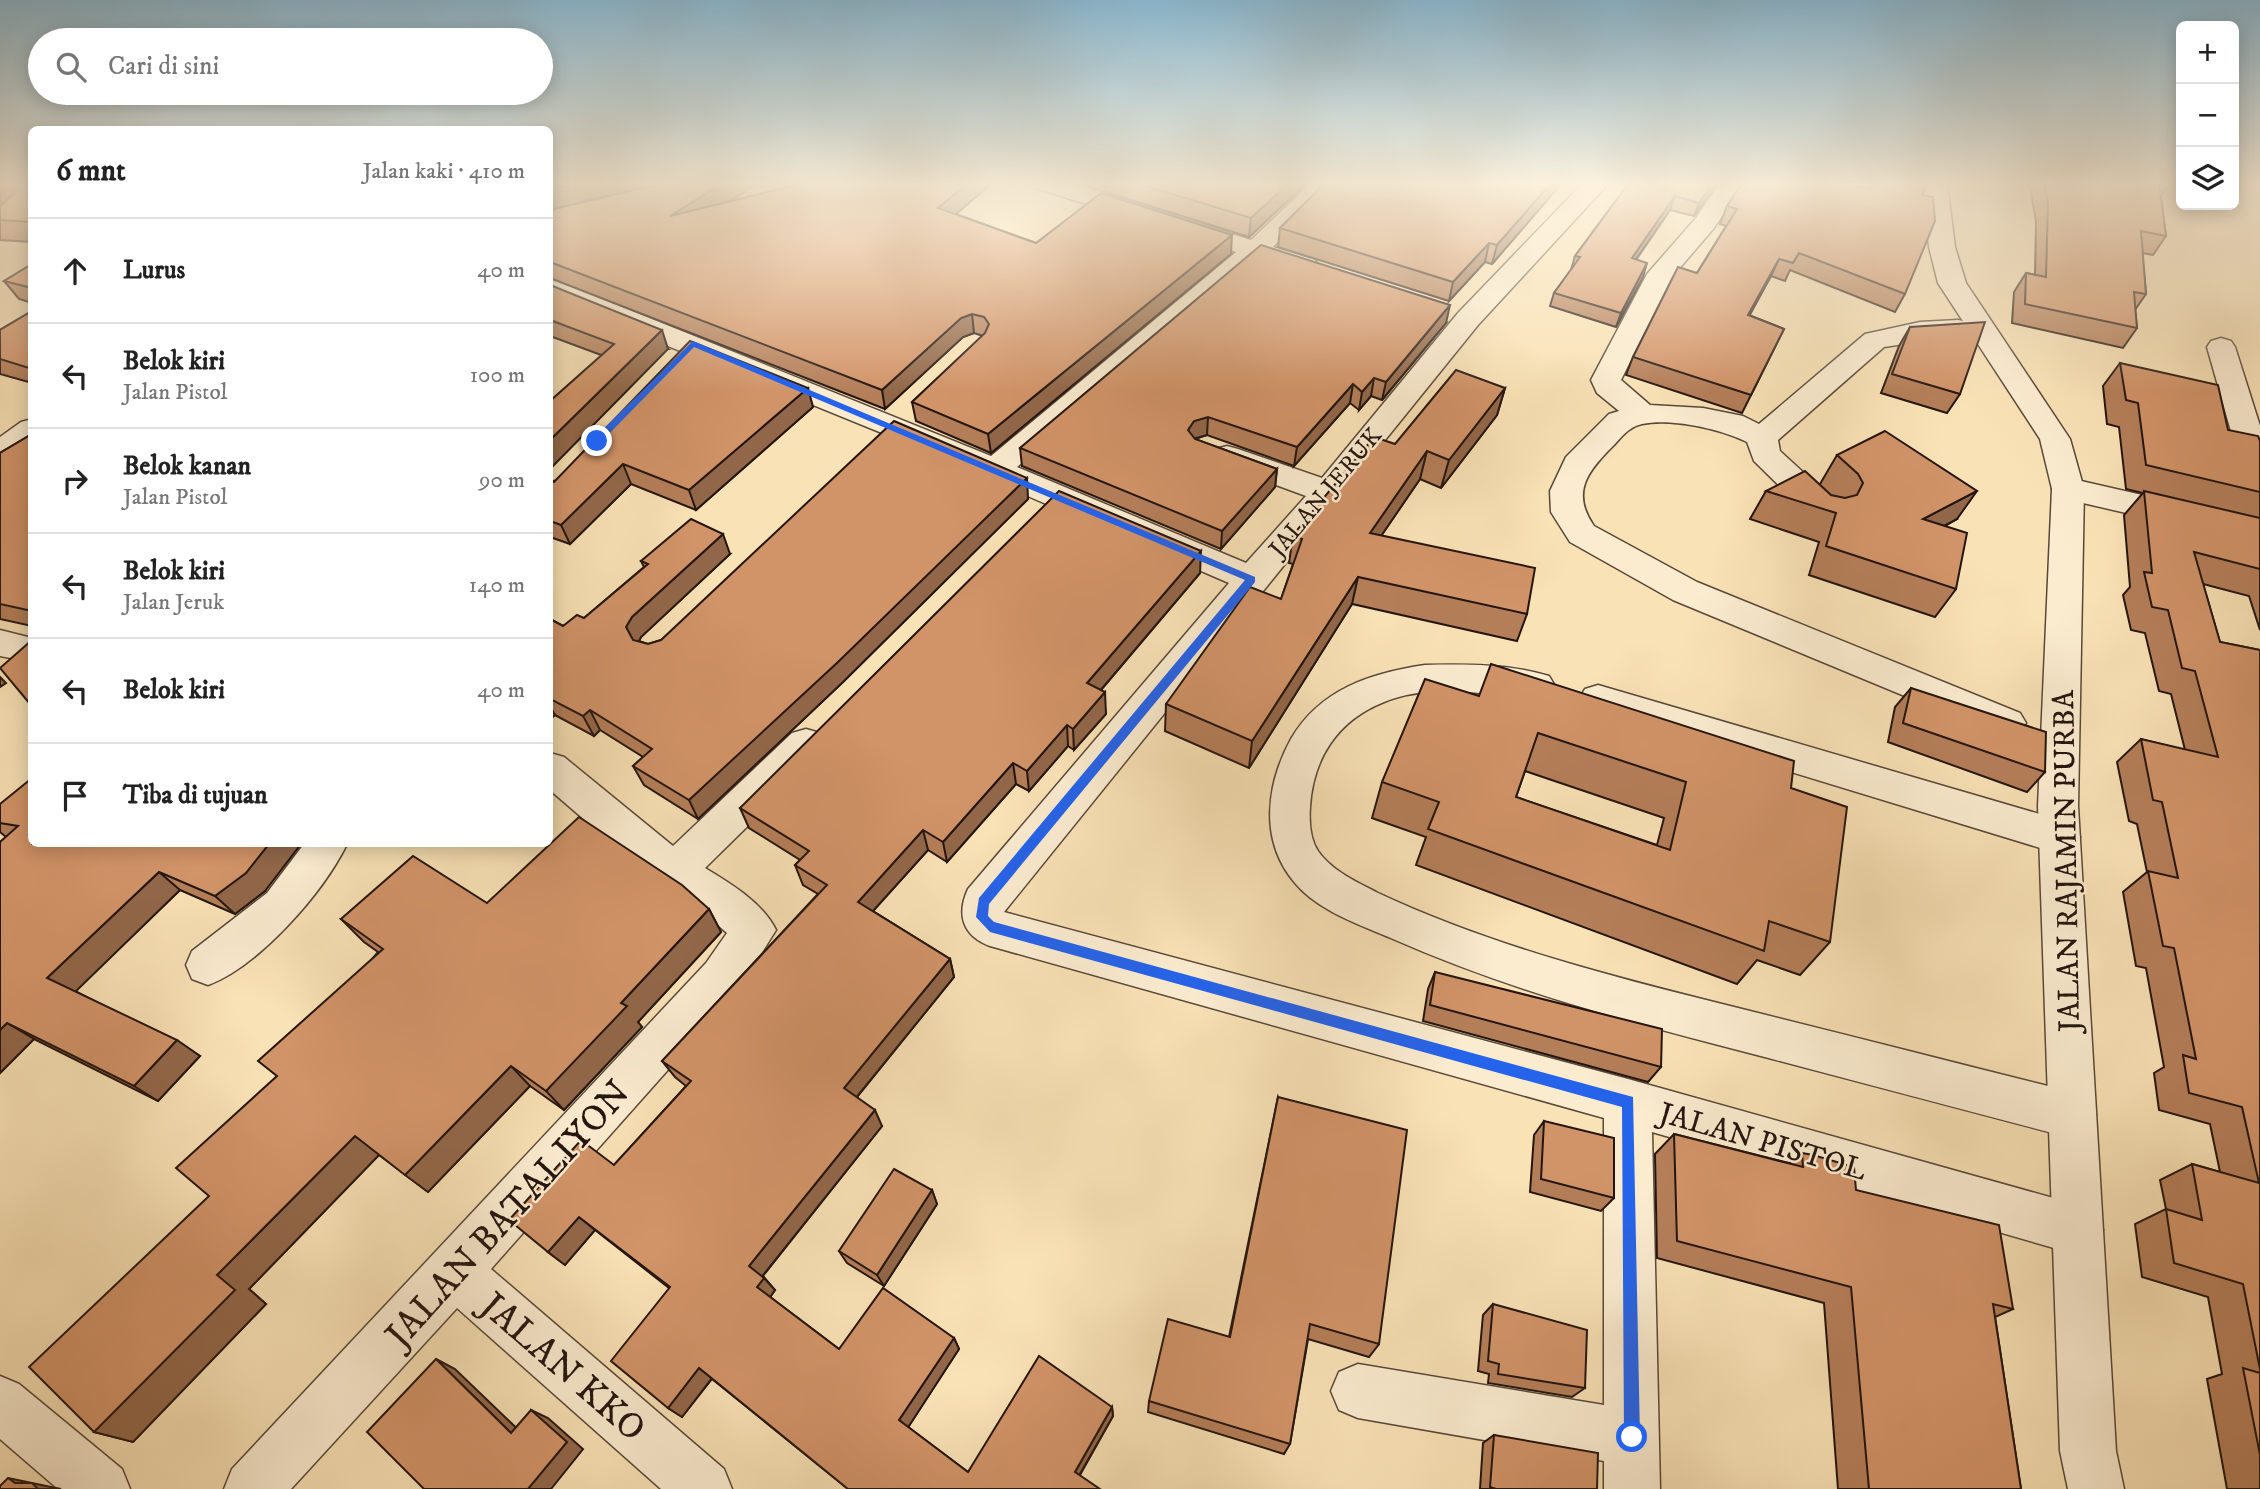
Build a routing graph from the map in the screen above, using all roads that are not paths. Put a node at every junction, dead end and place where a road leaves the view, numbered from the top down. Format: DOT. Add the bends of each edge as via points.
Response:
graph roads {
  1 [pos="1252,252"];
  2 [pos="1263,252"];
  3 [pos="1522,252"];
  4 [pos="1679,252"];
  5 [pos="1944,252"];
  6 [pos="1330,274"];
  7 [pos="553,289"];
  8 [pos="1979,327"];
  9 [pos="2221,346"];
  10 [pos="1642,414"];
  11 [pos="28,432"];
  12 [pos="1762,437"];
  13 [pos="1206,448"];
  14 [pos="0,452"];
  15 [pos="996,469"];
  16 [pos="2260,477"];
  17 [pos="2068,489"];
  18 [pos="1328,492"];
  19 [pos="1056,495"];
  20 [pos="1827,513"];
  21 [pos="1028,523"];
  22 [pos="2260,533"];
  23 [pos="1252,579"];
  24 [pos="829,722"];
  25 [pos="2060,745"];
  26 [pos="553,770"];
  27 [pos="2060,837"];
  28 [pos="325,847"];
  29 [pos="674,871"];
  30 [pos="208,965"];
  31 [pos="1629,1102"];
  32 [pos="2072,1115"];
  33 [pos="2078,1230"];
  34 [pos="455,1272"];
  35 [pos="1358,1391"];
  36 [pos="0,1403"];
  37 [pos="1632,1463"];
  38 [pos="102,1489"];
  39 [pos="252,1489"];
  40 [pos="704,1489"];
  41 [pos="2096,1489"];
  1 -- 15 [label="street"];
  2 -- 6 [label="street"];
  3 -- 18 [label="street, JALAN JERUK" via="1455,315"];
  4 -- 10 [label="street" via="1660,274 1606,380 1608,387"];
  5 -- 8 [label="street, JALAN RAJAMIN PURBA" via="1952,283"];
  7 -- 15 [label="street, JALAN JERUK" via="683,353 892,426"];
  8 -- 12 [label="street" via="1875,340"];
  8 -- 17 [label="street, JALAN RAJAMIN PURBA" via="2055,439"];
  9 -- 16 [label="street"];
  10 -- 12 [label="street" via="1703,417 1732,423"];
  10 -- 25 [label="street" via="1620,421 1577,464 1566,491 1567,512 1582,534 1685,591"];
  11 -- 14 [label="street"];
  12 -- 20 [label="street" via="1765,454"];
  13 -- 18 [label="street"];
  15 -- 19 [label="street, JALAN JERUK"];
  17 -- 22 [label="street"];
  17 -- 25 [label="street, JALAN RAJAMIN PURBA"];
  18 -- 23 [label="street, JALAN JERUK"];
  19 -- 21 [label="street"];
  19 -- 23 [label="street, JALAN JERUK"];
  23 -- 31 [label="street, JALAN PISTOL" via="983,902 984,922"];
  24 -- 29 [label="street"];
  25 -- 27 [label="street, JALAN RAJAMIN PURBA"];
  26 -- 29 [label="street"];
  27 -- 32 [label="street, JALAN RAJAMIN PURBA"];
  27 -- 32 [label="street" via="1569,691 1466,677 1378,686 1340,706 1318,728 1301,758 1291,802 1290,834 1310,872 1342,893 1450,945 1589,991"];
  28 -- 30 [label="street" via="282,906"];
  29 -- 34 [label="street, JALAN BATALIYON" via="711,893 754,930 722,977"];
  31 -- 33 [label="street, JALAN PISTOL"];
  31 -- 37 [label="street"];
  32 -- 33 [label="street, JALAN RAJAMIN PURBA"];
  33 -- 41 [label="street, JALAN RAJAMIN PURBA" via="2088,1451"];
  34 -- 39 [label="street, JALAN BATALIYON"];
  34 -- 40 [label="street, JALAN KKO"];
  35 -- 37 [label="street"];
  36 -- 38 [label="street"];
}
